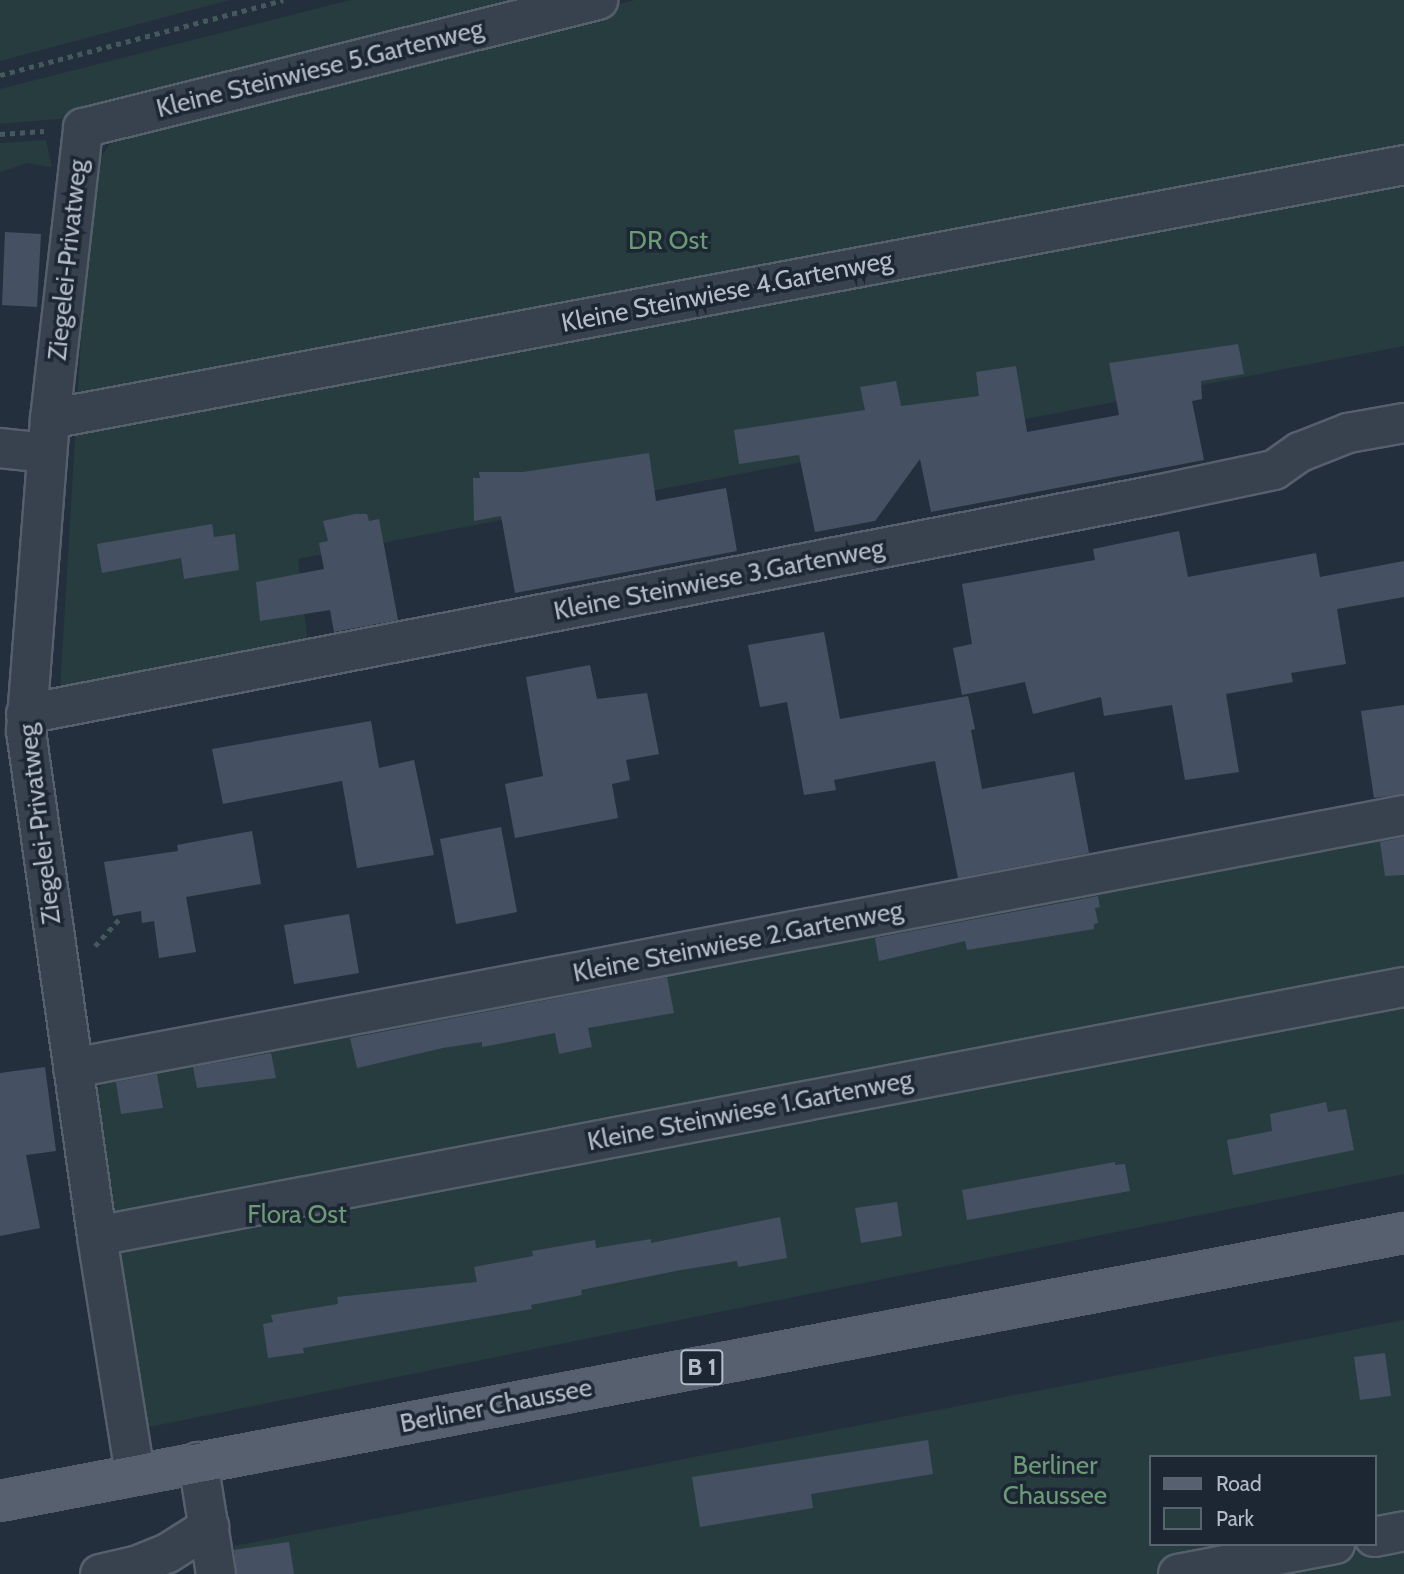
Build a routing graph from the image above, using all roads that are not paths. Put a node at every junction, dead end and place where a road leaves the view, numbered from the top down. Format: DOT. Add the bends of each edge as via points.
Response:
graph roads {
  1 [pos="598,0"];
  2 [pos="83,128"];
  3 [pos="1404,165"];
  4 [pos="1404,423"];
  5 [pos="49,436"];
  6 [pos="0,449"];
  7 [pos="26,714"];
  8 [pos="1404,815"];
  9 [pos="1404,987"];
  10 [pos="72,1069"];
  11 [pos="1404,1233"];
  12 [pos="97,1236"];
  13 [pos="198,1462"];
  14 [pos="135,1474"];
  15 [pos="0,1501"];
  16 [pos="209,1527"];
  17 [pos="1404,1531"];
  18 [pos="1376,1537"];
  19 [pos="1325,1546"];
  20 [pos="100,1574"];
  21 [pos="216,1574"];
  22 [pos="1178,1574"];
  1 -- 2 [label="street, Kleine Steinwiese 5.Gartenweg"];
  2 -- 5 [label="street, Ziegelei-Privatweg"];
  3 -- 5 [label="street, Kleine Steinwiese 4.Gartenweg"];
  4 -- 7 [label="street, Kleine Steinwiese 3.Gartenweg" via="1348,433 1300,452 1274,470 1156,495"];
  5 -- 6 [label="street, Kleine Steinwiese 4.Gartenweg"];
  5 -- 7 [label="street, Ziegelei-Privatweg"];
  7 -- 10 [label="street, Ziegelei-Privatweg" via="27,761"];
  8 -- 10 [label="street, Kleine Steinwiese 2.Gartenweg"];
  9 -- 12 [label="street, Kleine Steinwiese 1.Gartenweg"];
  10 -- 12 [label="street, Ziegelei-Privatweg"];
  11 -- 13 [label="main road, Berliner Chaussee / B 1"];
  12 -- 14 [label="street, Ziegelei-Privatweg"];
  13 -- 14 [label="main road, Berliner Chaussee / B 1"];
  13 -- 16 [label="street"];
  14 -- 15 [label="main road, Berliner Chaussee / B 1"];
  16 -- 20 [label="street" via="168,1553"];
  16 -- 21 [label="street"];
  17 -- 18 [label="street"];
  19 -- 22 [label="street"];
}
